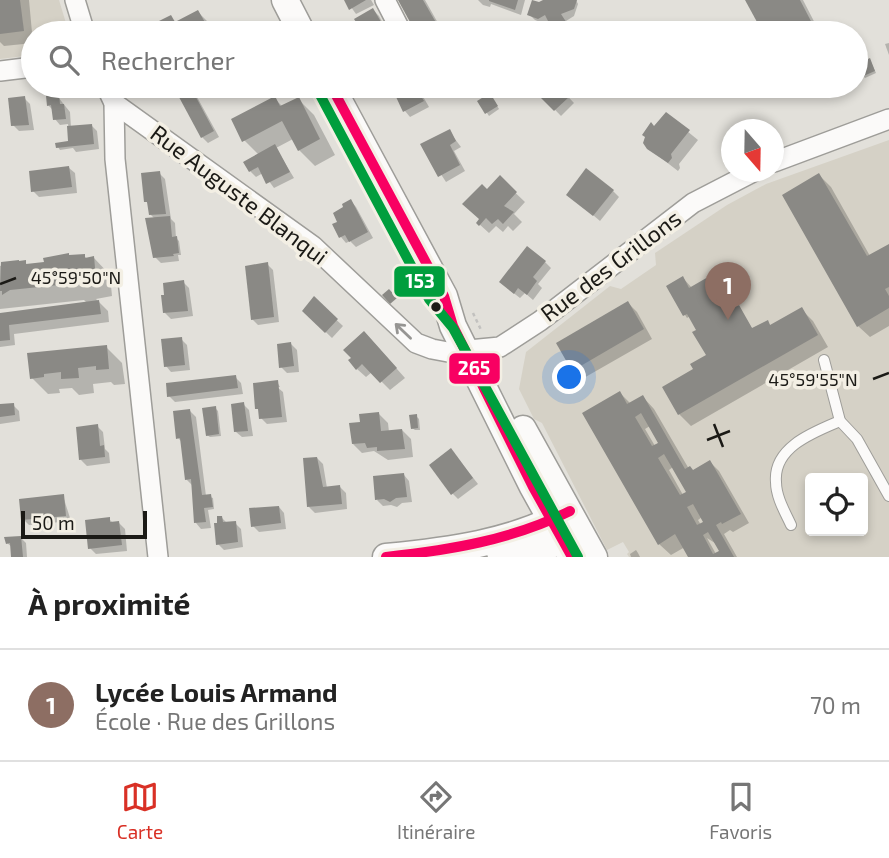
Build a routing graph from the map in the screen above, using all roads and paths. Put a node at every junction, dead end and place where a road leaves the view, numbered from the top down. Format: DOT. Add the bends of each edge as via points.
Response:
graph roads {
  1 [pos="75,0"];
  2 [pos="285,0"];
  3 [pos="385,0"];
  4 [pos="81,21"];
  5 [pos="296,21"];
  6 [pos="396,21"];
  7 [pos="21,68"];
  8 [pos="0,71"];
  9 [pos="110,98"];
  10 [pos="115,98"];
  11 [pos="337,98"];
  12 [pos="889,119"];
  13 [pos="784,158"];
  14 [pos="734,182"];
  15 [pos="473,351"];
  16 [pos="824,360"];
  17 [pos="840,421"];
  18 [pos="889,496"];
  19 [pos="791,525"];
  20 [pos="568,533"];
  21 [pos="158,557"];
  22 [pos="386,557"];
  23 [pos="594,557"];
  1 -- 4 [label="street"];
  2 -- 5 [label="main road"];
  3 -- 6 [label="street"];
  7 -- 8 [label="street"];
  9 -- 21 [label="street"];
  15 -- 10 [label="street, Rue Auguste Blanqui, one-way" via="432,349 416,343 313,246"];
  11 -- 15 [label="main road" via="444,296 453,326"];
  12 -- 13 [label="street"];
  14 -- 15 [label="street, Rue des Grillons" via="693,203 500,347"];
  15 -- 20 [label="main road"];
  16 -- 17 [label="lane"];
  17 -- 18 [label="lane" via="857,439"];
  17 -- 19 [label="lane" via="791,447 778,467 776,483"];
  20 -- 22 [label="main road" via="517,535 456,550"];
  20 -- 23 [label="main road"];
}
